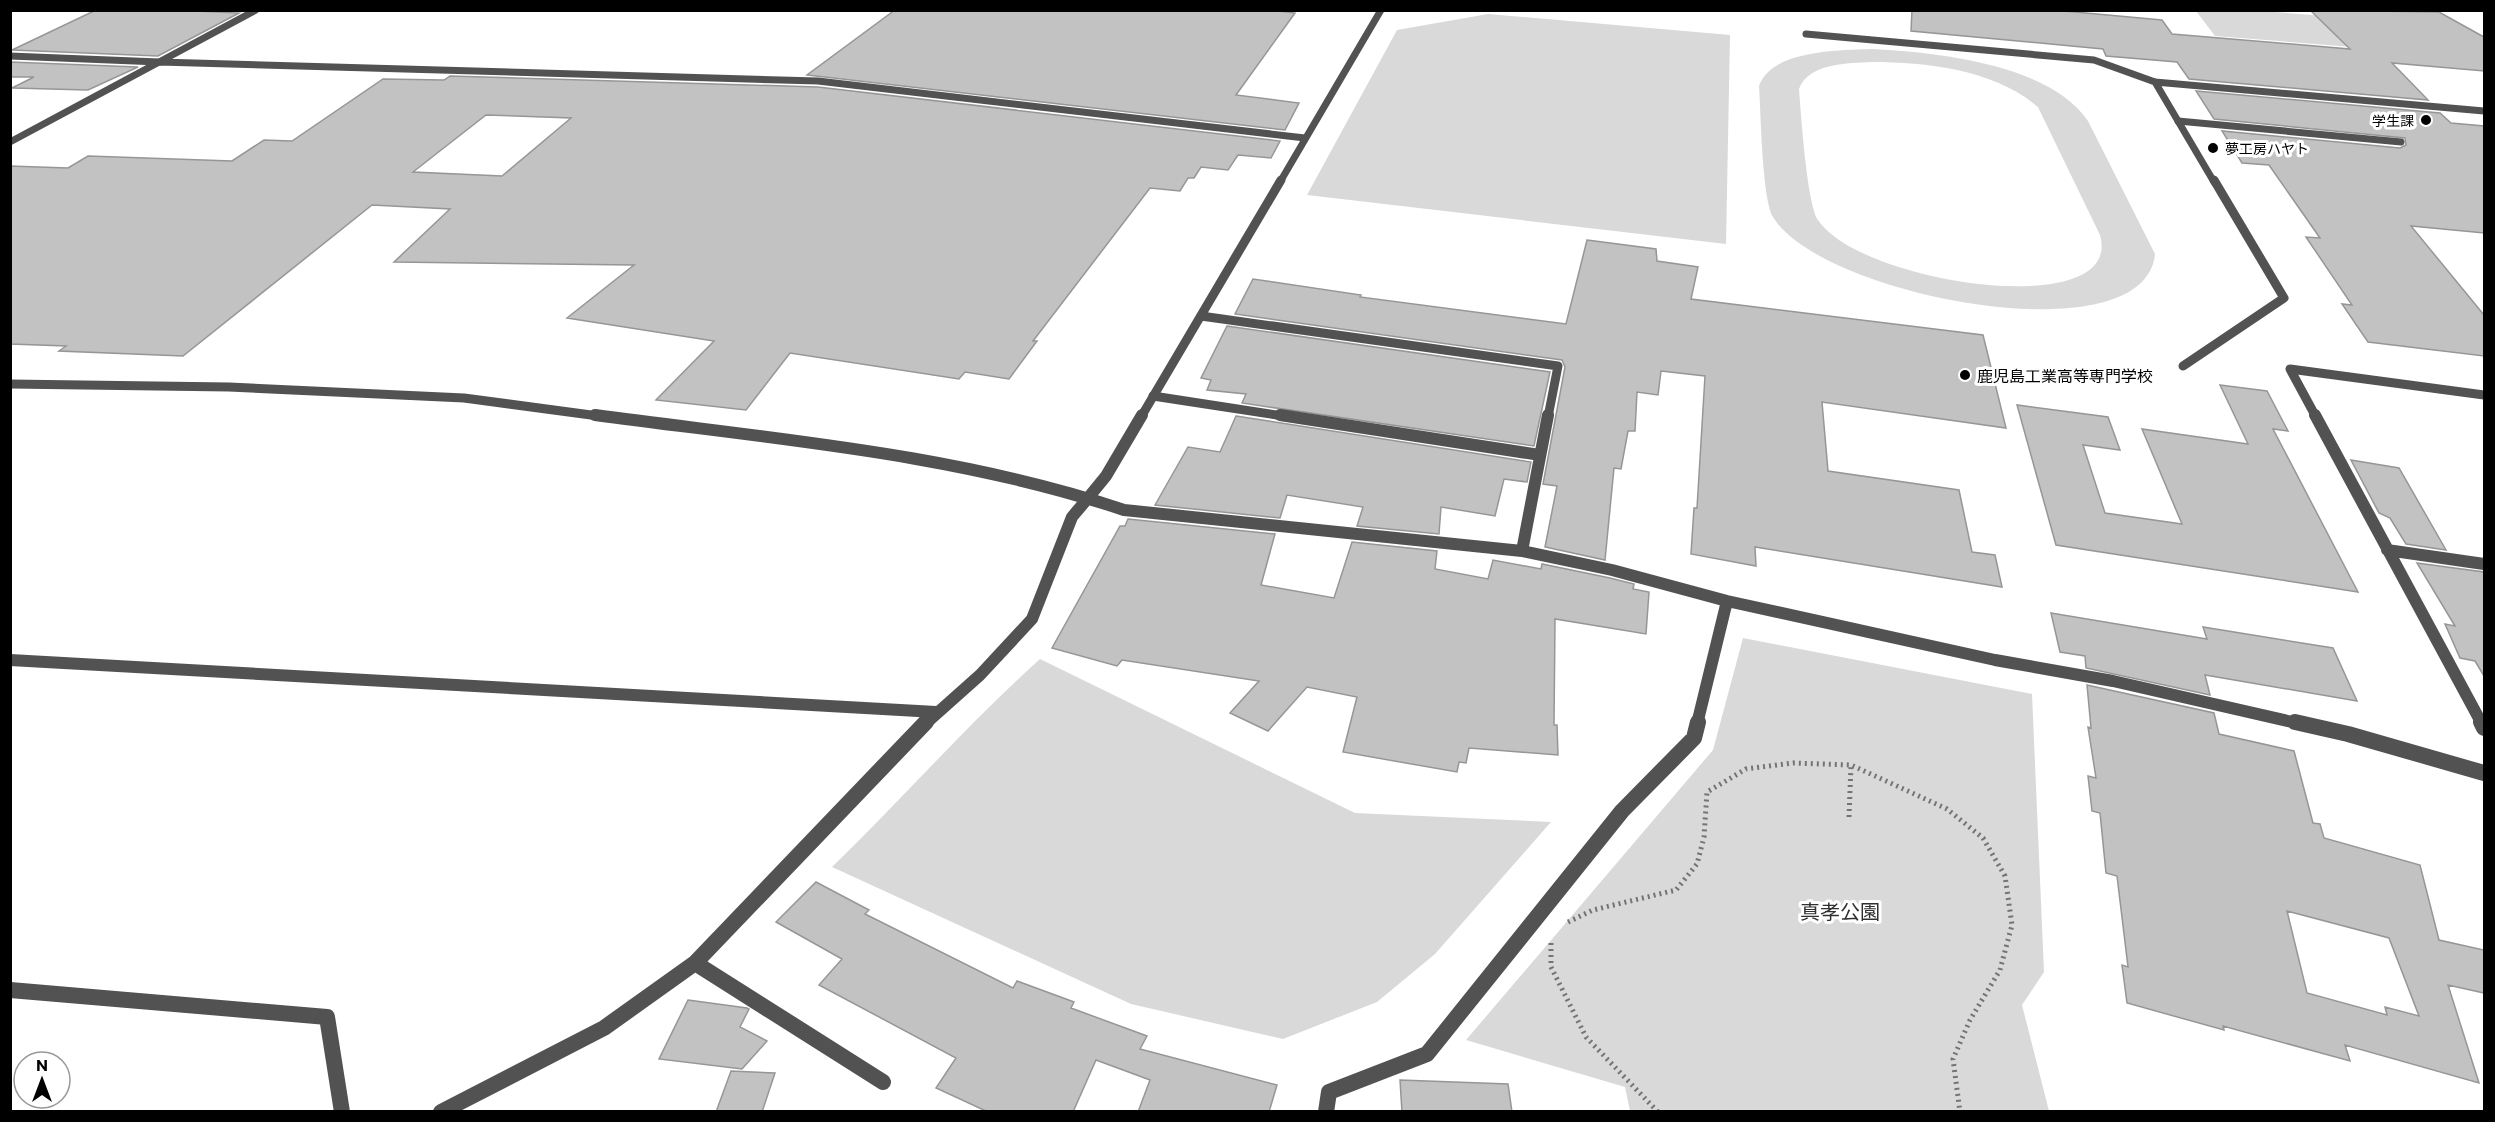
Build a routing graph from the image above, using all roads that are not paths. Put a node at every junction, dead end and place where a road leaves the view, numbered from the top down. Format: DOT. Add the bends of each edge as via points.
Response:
graph roads {
  1 [pos="256,10"];
  2 [pos="1381,10"];
  3 [pos="1806,34"];
  4 [pos="10,56"];
  5 [pos="159,62"];
  6 [pos="2155,82"];
  7 [pos="2484,111"];
  8 [pos="2178,121"];
  9 [pos="1305,138"];
  10 [pos="10,142"];
  11 [pos="2401,142"];
  12 [pos="1201,316"];
  13 [pos="2183,366"];
  14 [pos="10,384"];
  15 [pos="2484,395"];
  16 [pos="1153,396"];
  17 [pos="1540,455"];
  18 [pos="1088,498"];
  19 [pos="2387,550"];
  20 [pos="1522,551"];
  21 [pos="2484,564"];
  22 [pos="1727,601"];
  23 [pos="10,660"];
  24 [pos="936,712"];
  25 [pos="2484,728"];
  26 [pos="2484,773"];
  27 [pos="695,963"];
  28 [pos="10,990"];
  29 [pos="883,1082"];
  30 [pos="342,1112"];
  31 [pos="441,1112"];
  32 [pos="1326,1112"];
  1 -- 5 [label="street"];
  2 -- 9 [label="street"];
  3 -- 6 [label="street" via="2094,60"];
  4 -- 5 [label="street"];
  5 -- 9 [label="street" via="818,81"];
  5 -- 10 [label="street"];
  6 -- 7 [label="street"];
  6 -- 8 [label="street"];
  8 -- 11 [label="street"];
  8 -- 13 [label="street" via="2284,298"];
  9 -- 12 [label="street"];
  12 -- 16 [label="street"];
  12 -- 17 [label="street" via="1558,366"];
  14 -- 18 [label="street" via="229,387 464,398 922,459"];
  15 -- 19 [label="street" via="2290,369"];
  16 -- 17 [label="street"];
  16 -- 18 [label="street" via="1106,476"];
  17 -- 20 [label="street"];
  18 -- 20 [label="street" via="1124,510"];
  18 -- 24 [label="street" via="1068,526 1032,619 980,675"];
  19 -- 21 [label="street"];
  19 -- 25 [label="street"];
  20 -- 22 [label="street"];
  22 -- 26 [label="street" via="2314,727"];
  22 -- 32 [label="street" via="1694,738 1622,811 1427,1054 1329,1092"];
  23 -- 24 [label="street"];
  24 -- 27 [label="street"];
  27 -- 29 [label="street"];
  27 -- 31 [label="street" via="604,1028"];
  28 -- 30 [label="street" via="327,1017"];
}
